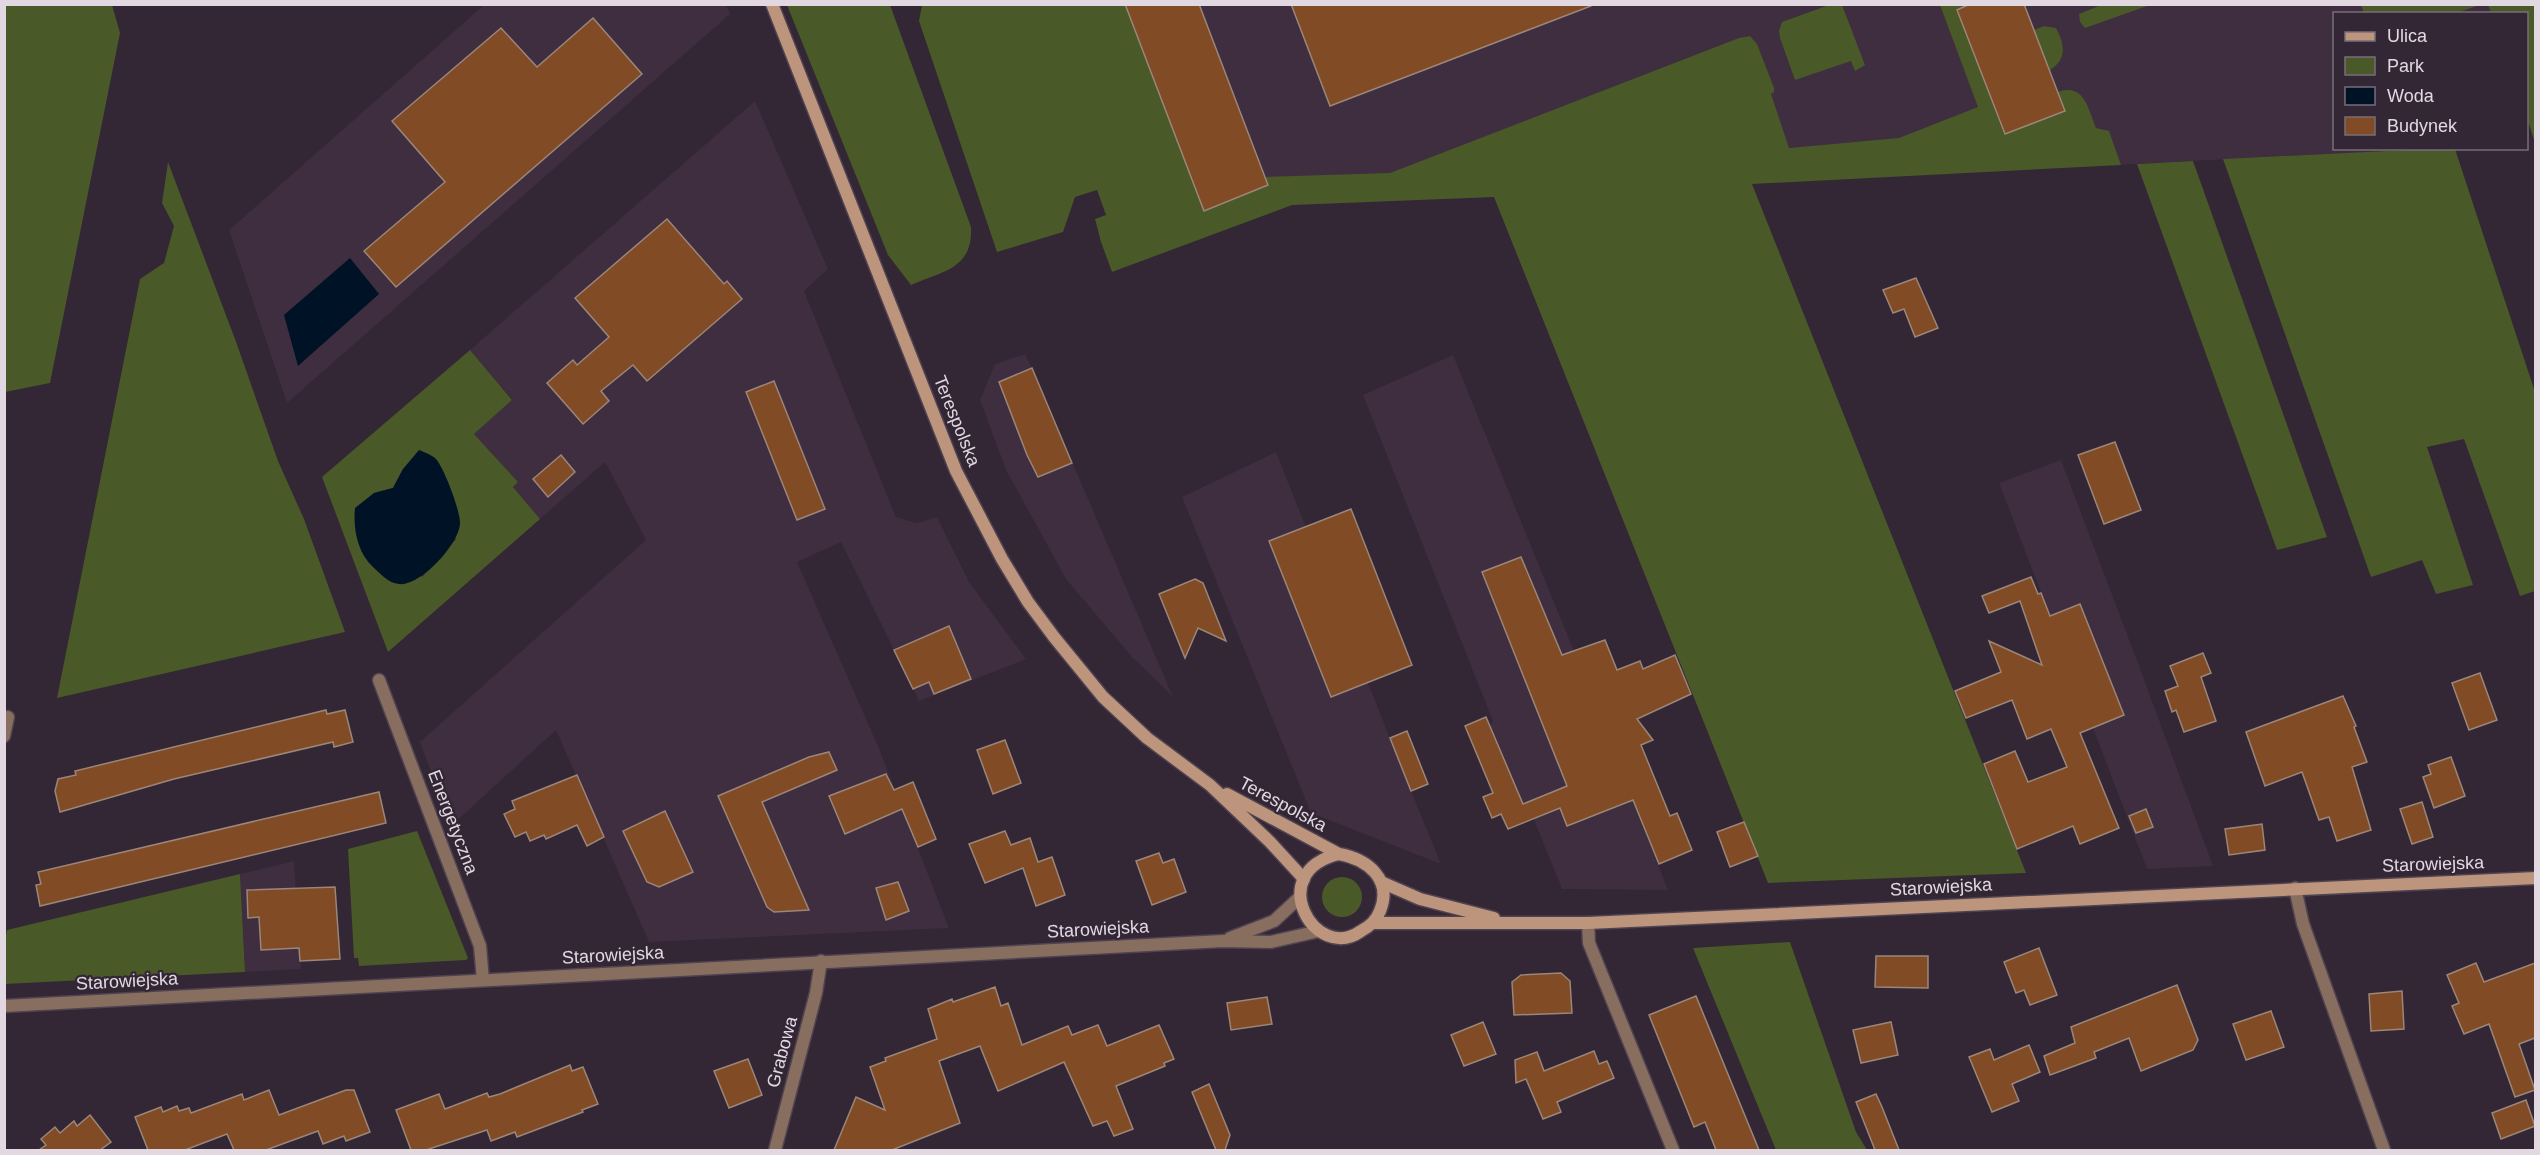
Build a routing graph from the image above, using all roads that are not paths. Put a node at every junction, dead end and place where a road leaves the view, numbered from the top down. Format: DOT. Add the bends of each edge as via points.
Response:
graph roads {
  1 [pos="772,4"];
  2 [pos="379,680"];
  3 [pos="8,717"];
  4 [pos="4,736"];
  5 [pos="1210,785"];
  6 [pos="1339,854"];
  7 [pos="2535,878"];
  8 [pos="1304,879"];
  9 [pos="1381,882"];
  10 [pos="2295,888"];
  11 [pos="1300,897"];
  12 [pos="1510,922"];
  13 [pos="1588,922"];
  14 [pos="1373,923"];
  15 [pos="1319,931"];
  16 [pos="1223,941"];
  17 [pos="821,961"];
  18 [pos="483,980"];
  19 [pos="4,1006"];
  20 [pos="775,1150"];
  21 [pos="1673,1150"];
  22 [pos="2385,1150"];
  1 -- 5 [label="street, Terespolska" via="956,471 1002,559 1054,637 1103,697 1148,738"];
  2 -- 18 [label="street, Energetyczna" via="480,946"];
  3 -- 4 [label="street"];
  5 -- 6 [label="street, Terespolska"];
  5 -- 8 [label="street, Terespolska"];
  6 -- 8 [label="street" via="1315,863"];
  6 -- 9 [label="street" via="1365,862"];
  7 -- 10 [label="street, Starowiejska"];
  8 -- 11 [label="street"];
  9 -- 12 [label="street, Starowiejska" via="1420,899"];
  9 -- 14 [label="street" via="1381,907"];
  10 -- 13 [label="street, Starowiejska"];
  10 -- 22 [label="street" via="2303,924"];
  11 -- 15 [label="street" via="1305,916"];
  11 -- 16 [label="street, Starowiejska" via="1274,921"];
  12 -- 13 [label="street, Starowiejska"];
  12 -- 14 [label="street, Starowiejska"];
  13 -- 21 [label="street" via="1588,943"];
  14 -- 15 [label="street" via="1348,937"];
  15 -- 16 [label="street, Starowiejska" via="1271,942"];
  16 -- 17 [label="street, Starowiejska"];
  17 -- 18 [label="street, Starowiejska"];
  17 -- 20 [label="street, Grabowa"];
  18 -- 19 [label="street, Starowiejska"];
}
